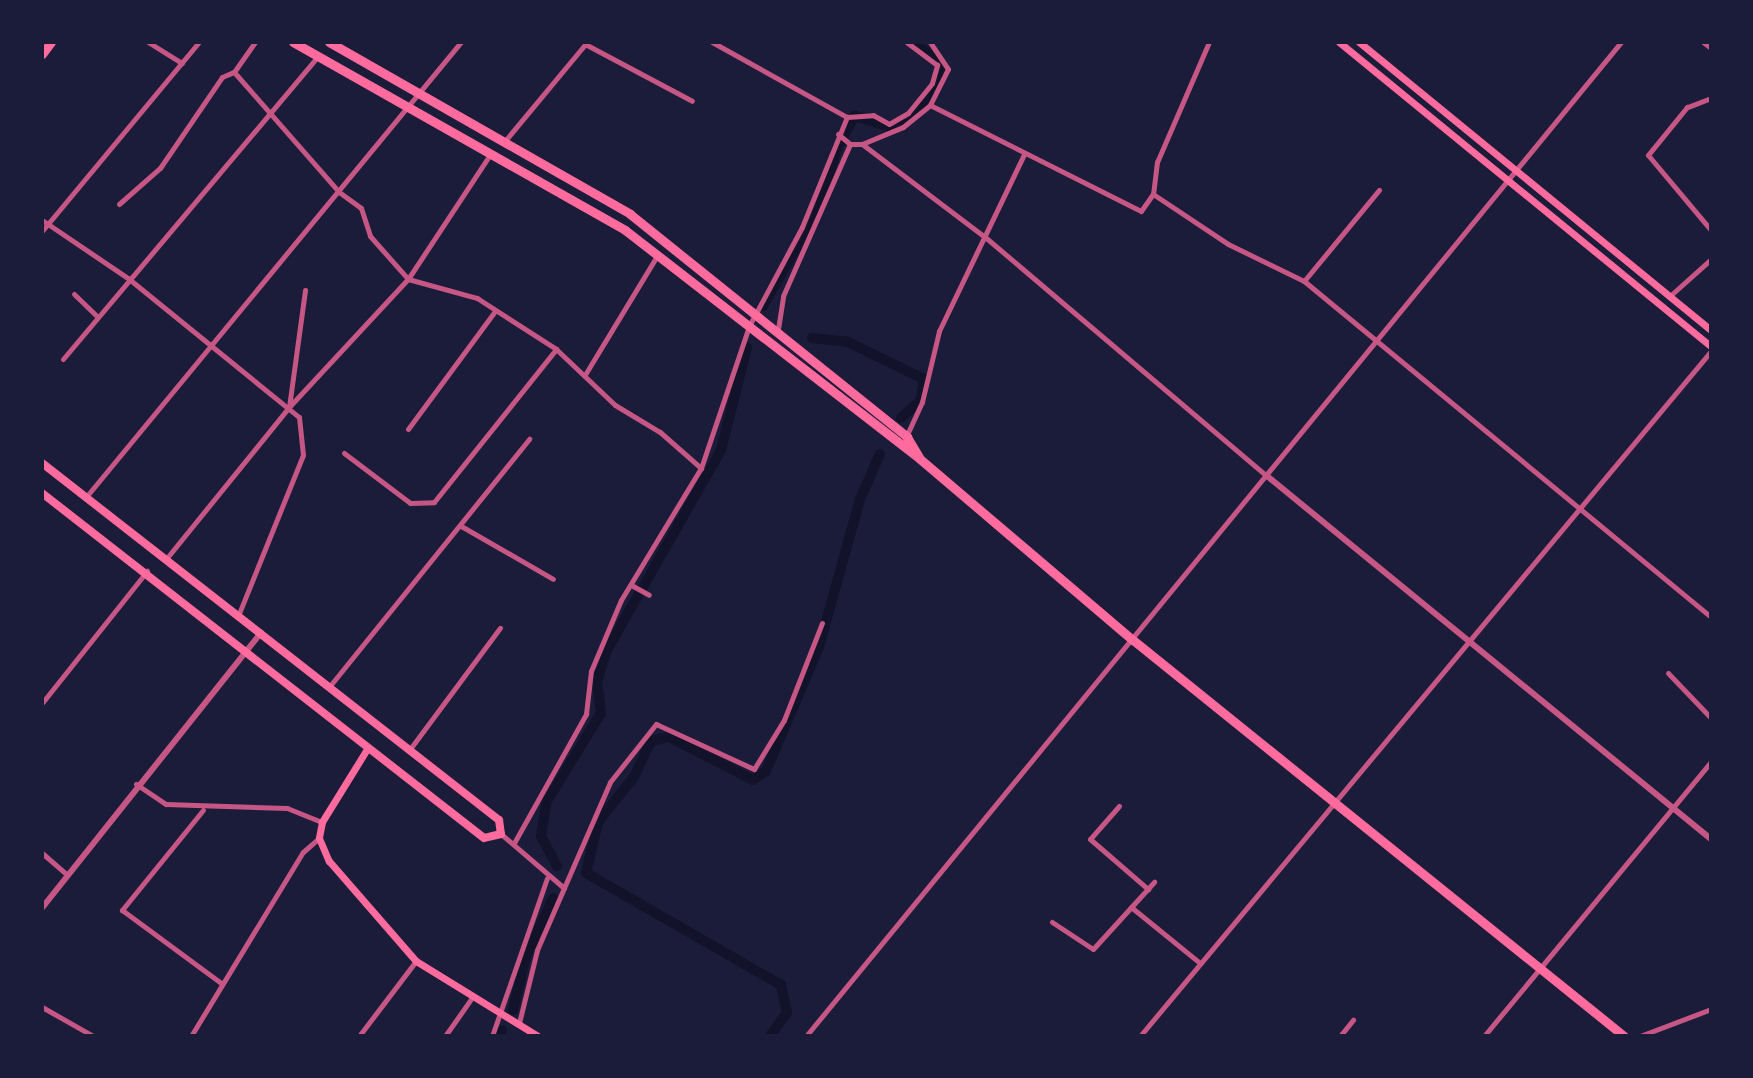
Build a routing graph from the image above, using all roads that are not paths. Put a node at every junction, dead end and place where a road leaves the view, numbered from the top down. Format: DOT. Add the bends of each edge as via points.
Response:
graph roads {
  1 [pos="51,42"];
  2 [pos="148,42"];
  3 [pos="199,42"];
  4 [pos="255,42"];
  5 [pos="293,42"];
  6 [pos="329,42"];
  7 [pos="461,42"];
  8 [pos="712,42"];
  9 [pos="907,42"];
  10 [pos="930,42"];
  11 [pos="1209,42"];
  12 [pos="1339,42"];
  13 [pos="1359,42"];
  14 [pos="1621,42"];
  15 [pos="1703,42"];
  16 [pos="586,43"];
  17 [pos="343,46"];
  18 [pos="1711,48"];
  19 [pos="42,54"];
  20 [pos="316,59"];
  21 [pos="182,63"];
  22 [pos="234,72"];
  23 [pos="417,96"];
  24 [pos="1711,98"];
  25 [pos="692,101"];
  26 [pos="930,105"];
  27 [pos="407,110"];
  28 [pos="274,112"];
  29 [pos="847,117"];
  30 [pos="838,134"];
  31 [pos="504,142"];
  32 [pos="850,144"];
  33 [pos="862,144"];
  34 [pos="491,153"];
  35 [pos="1024,154"];
  36 [pos="1518,173"];
  37 [pos="1508,186"];
  38 [pos="1379,190"];
  39 [pos="339,192"];
  40 [pos="1153,194"];
  41 [pos="119,204"];
  42 [pos="45,223"];
  43 [pos="1711,230"];
  44 [pos="42,231"];
  45 [pos="985,237"];
  46 [pos="658,254"];
  47 [pos="1711,260"];
  48 [pos="129,279"];
  49 [pos="408,279"];
  50 [pos="1304,281"];
  51 [pos="305,290"];
  52 [pos="74,294"];
  53 [pos="1672,294"];
  54 [pos="495,310"];
  55 [pos="756,311"];
  56 [pos="98,317"];
  57 [pos="749,326"];
  58 [pos="778,329"];
  59 [pos="1711,330"];
  60 [pos="212,344"];
  61 [pos="1375,346"];
  62 [pos="556,349"];
  63 [pos="1711,349"];
  64 [pos="63,359"];
  65 [pos="586,373"];
  66 [pos="289,407"];
  67 [pos="408,429"];
  68 [pos="907,437"];
  69 [pos="529,439"];
  70 [pos="899,447"];
  71 [pos="344,453"];
  72 [pos="920,459"];
  73 [pos="42,463"];
  74 [pos="701,468"];
  75 [pos="1267,475"];
  76 [pos="42,493"];
  77 [pos="86,497"];
  78 [pos="1578,508"];
  79 [pos="461,526"];
  80 [pos="166,559"];
  81 [pos="147,571"];
  82 [pos="553,579"];
  83 [pos="633,586"];
  84 [pos="649,595"];
  85 [pos="238,616"];
  86 [pos="1711,617"];
  87 [pos="822,623"];
  88 [pos="500,628"];
  89 [pos="261,634"];
  90 [pos="1469,638"];
  91 [pos="1133,640"];
  92 [pos="246,654"];
  93 [pos="1668,673"];
  94 [pos="329,687"];
  95 [pos="42,703"];
  96 [pos="1711,718"];
  97 [pos="367,749"];
  98 [pos="410,749"];
  99 [pos="1711,762"];
  100 [pos="136,784"];
  101 [pos="1335,799"];
  102 [pos="1119,806"];
  103 [pos="1673,808"];
  104 [pos="203,810"];
  105 [pos="322,822"];
  106 [pos="501,834"];
  107 [pos="320,838"];
  108 [pos="1711,839"];
  109 [pos="514,843"];
  110 [pos="42,853"];
  111 [pos="65,873"];
  112 [pos="547,878"];
  113 [pos="1154,882"];
  114 [pos="564,888"];
  115 [pos="1148,888"];
  116 [pos="1131,907"];
  117 [pos="42,908"];
  118 [pos="1052,922"];
  119 [pos="416,961"];
  120 [pos="1200,963"];
  121 [pos="1541,966"];
  122 [pos="221,983"];
  123 [pos="471,999"];
  124 [pos="42,1007"];
  125 [pos="1711,1009"];
  126 [pos="498,1014"];
  127 [pos="1353,1020"];
  128 [pos="519,1023"];
  129 [pos="93,1036"];
  130 [pos="191,1036"];
  131 [pos="359,1036"];
  132 [pos="444,1036"];
  133 [pos="492,1036"];
  134 [pos="538,1036"];
  135 [pos="806,1036"];
  136 [pos="1140,1036"];
  137 [pos="1340,1036"];
  138 [pos="1484,1036"];
  139 [pos="1624,1036"];
  140 [pos="1640,1036"];
  1 -- 19 [label="highway"];
  2 -- 21 [label="street"];
  3 -- 21 [label="street"];
  4 -- 22 [label="street"];
  5 -- 20 [label="highway"];
  6 -- 17 [label="highway"];
  7 -- 23 [label="street"];
  8 -- 29 [label="street"];
  9 -- 29 [label="street" via="937,65 924,93 889,124 873,115"];
  10 -- 26 [label="street" via="948,69"];
  11 -- 40 [label="street" via="1157,162"];
  12 -- 37 [label="main road"];
  13 -- 36 [label="main road"];
  14 -- 36 [label="street"];
  15 -- 18 [label="street"];
  16 -- 25 [label="street"];
  16 -- 31 [label="street"];
  17 -- 23 [label="highway"];
  20 -- 27 [label="highway"];
  20 -- 28 [label="street"];
  21 -- 42 [label="street"];
  22 -- 28 [label="street"];
  22 -- 41 [label="street" via="222,77 160,168"];
  23 -- 27 [label="street"];
  23 -- 31 [label="highway"];
  24 -- 43 [label="street" via="1687,107 1648,155"];
  26 -- 33 [label="street" via="903,127"];
  26 -- 35 [label="street"];
  27 -- 34 [label="highway"];
  27 -- 39 [label="street"];
  28 -- 39 [label="street"];
  28 -- 48 [label="street"];
  29 -- 30 [label="street"];
  30 -- 32 [label="street"];
  30 -- 55 [label="street" via="802,226"];
  31 -- 55 [label="highway" via="630,214"];
  32 -- 33 [label="street"];
  32 -- 58 [label="street" via="783,296"];
  33 -- 45 [label="street"];
  34 -- 46 [label="highway"];
  34 -- 49 [label="street"];
  35 -- 40 [label="street" via="1141,211"];
  35 -- 45 [label="street"];
  36 -- 37 [label="street"];
  36 -- 53 [label="main road"];
  37 -- 61 [label="street"];
  37 -- 63 [label="main road"];
  38 -- 50 [label="street"];
  39 -- 49 [label="street" via="361,208 370,236"];
  39 -- 60 [label="street"];
  40 -- 50 [label="street" via="1228,244"];
  42 -- 44 [label="street"];
  42 -- 48 [label="street"];
  45 -- 68 [label="street" via="939,331"];
  45 -- 75 [label="street"];
  46 -- 57 [label="highway"];
  46 -- 65 [label="street"];
  47 -- 53 [label="street"];
  48 -- 56 [label="street"];
  48 -- 60 [label="street"];
  49 -- 54 [label="street" via="477,298"];
  49 -- 66 [label="street"];
  50 -- 61 [label="street"];
  51 -- 66 [label="street"];
  52 -- 56 [label="street"];
  53 -- 59 [label="main road"];
  54 -- 62 [label="street"];
  54 -- 67 [label="street"];
  55 -- 57 [label="street"];
  55 -- 58 [label="highway"];
  56 -- 64 [label="street"];
  57 -- 70 [label="highway"];
  57 -- 74 [label="street"];
  58 -- 68 [label="highway"];
  60 -- 66 [label="street"];
  60 -- 77 [label="street"];
  61 -- 75 [label="street"];
  61 -- 78 [label="street"];
  62 -- 65 [label="street"];
  62 -- 71 [label="street" via="434,502 410,503"];
  63 -- 78 [label="street"];
  65 -- 74 [label="street" via="615,405 660,432"];
  66 -- 80 [label="street"];
  66 -- 85 [label="street" via="299,417 303,455"];
  68 -- 70 [label="street"];
  68 -- 72 [label="highway"];
  69 -- 79 [label="street"];
  70 -- 72 [label="highway"];
  72 -- 91 [label="highway"];
  73 -- 77 [label="main road"];
  74 -- 83 [label="street"];
  75 -- 90 [label="street"];
  75 -- 91 [label="street"];
  76 -- 81 [label="main road"];
  77 -- 80 [label="main road"];
  78 -- 86 [label="street"];
  78 -- 90 [label="street"];
  79 -- 82 [label="street"];
  79 -- 94 [label="street"];
  80 -- 85 [label="main road"];
  81 -- 92 [label="main road"];
  81 -- 95 [label="street"];
  83 -- 84 [label="street"];
  83 -- 109 [label="street" via="591,671 586,714"];
  85 -- 89 [label="main road"];
  87 -- 114 [label="street" via="785,720 754,769 656,724 596,802"];
  88 -- 98 [label="street"];
  89 -- 92 [label="street"];
  89 -- 94 [label="main road"];
  90 -- 101 [label="street"];
  90 -- 103 [label="street"];
  91 -- 101 [label="highway"];
  91 -- 135 [label="street"];
  92 -- 97 [label="main road"];
  92 -- 100 [label="street"];
  93 -- 96 [label="street"];
  94 -- 98 [label="main road"];
  97 -- 105 [label="main road"];
  97 -- 106 [label="main road" via="484,838"];
  98 -- 106 [label="main road" via="499,820"];
  99 -- 103 [label="street"];
  100 -- 104 [label="street" via="166,804"];
  100 -- 111 [label="street"];
  101 -- 120 [label="street"];
  101 -- 121 [label="highway"];
  102 -- 115 [label="street" via="1090,839"];
  103 -- 108 [label="street"];
  103 -- 121 [label="street"];
  104 -- 105 [label="street" via="287,808"];
  104 -- 122 [label="street" via="122,910"];
  105 -- 107 [label="main road"];
  106 -- 109 [label="street"];
  107 -- 119 [label="main road" via="348,888"];
  107 -- 122 [label="street" via="303,852"];
  109 -- 112 [label="street"];
  110 -- 111 [label="street"];
  111 -- 117 [label="street"];
  112 -- 114 [label="street"];
  112 -- 126 [label="street"];
  113 -- 115 [label="street"];
  114 -- 128 [label="street" via="537,950"];
  115 -- 116 [label="street"];
  116 -- 118 [label="street" via="1093,949"];
  116 -- 120 [label="street"];
  119 -- 123 [label="main road"];
  119 -- 131 [label="street"];
  120 -- 136 [label="street"];
  121 -- 138 [label="street"];
  121 -- 139 [label="highway"];
  122 -- 130 [label="street"];
  123 -- 126 [label="main road"];
  123 -- 132 [label="street"];
  124 -- 129 [label="street"];
  125 -- 140 [label="street"];
  126 -- 128 [label="main road"];
  126 -- 133 [label="street"];
  127 -- 137 [label="street"];
  128 -- 134 [label="main road"];
}
